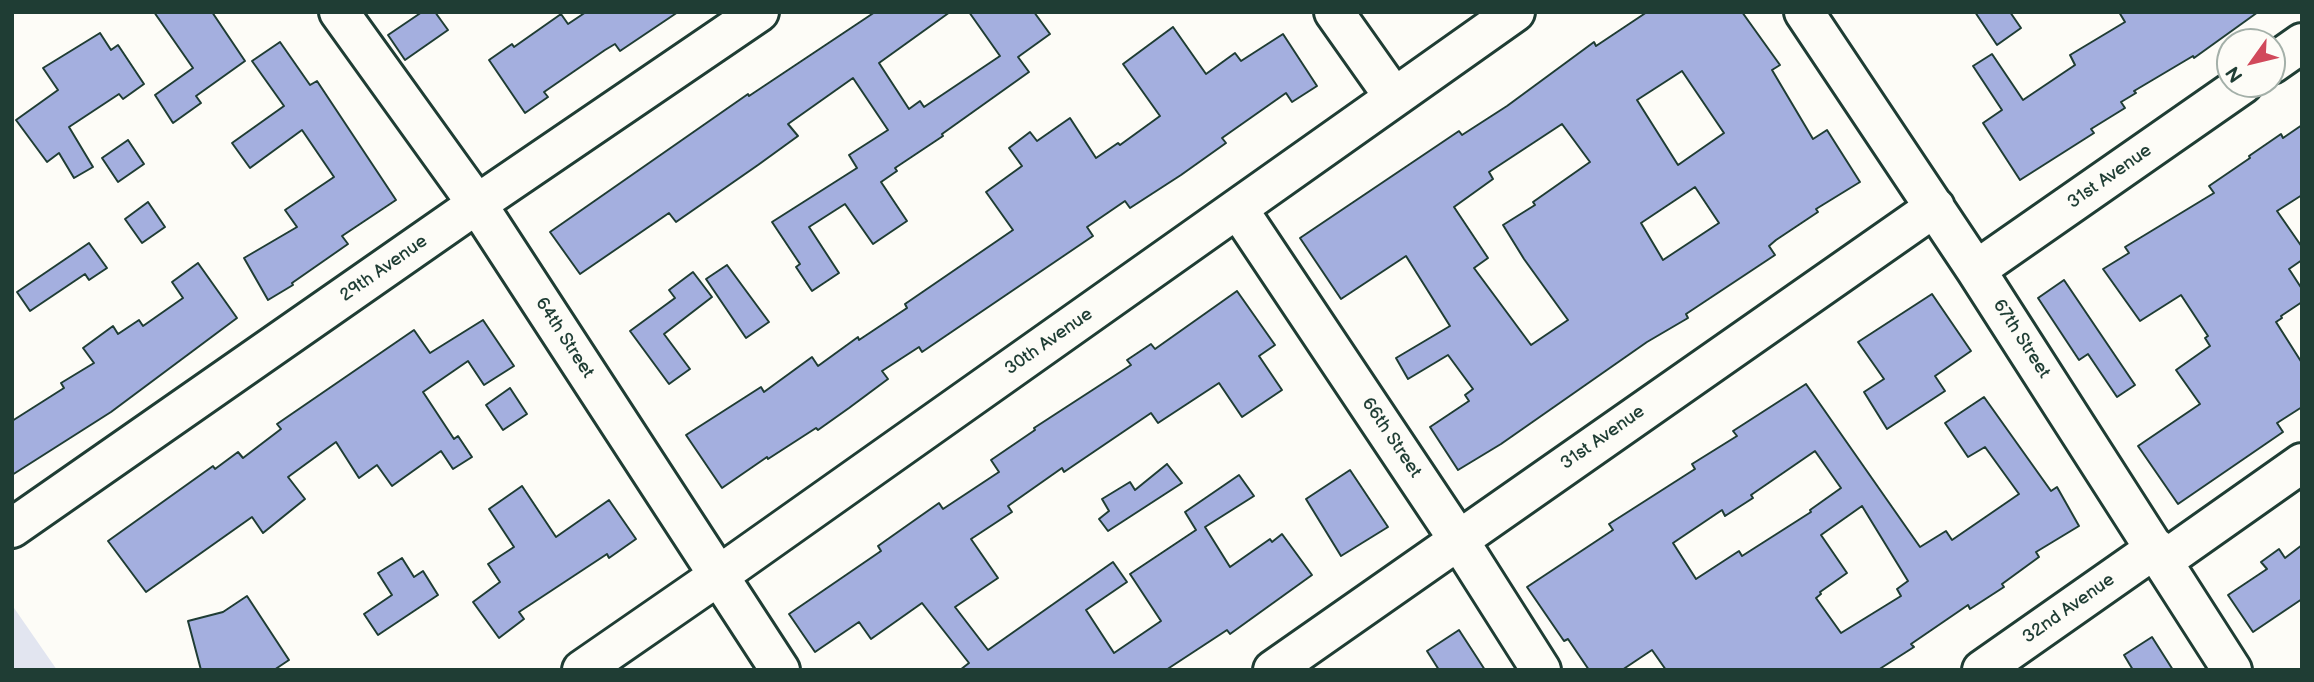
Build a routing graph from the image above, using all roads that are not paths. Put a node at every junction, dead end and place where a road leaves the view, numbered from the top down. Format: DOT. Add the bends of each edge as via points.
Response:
graph roads {
  1 [pos="339,12"];
  2 [pos="759,12"];
  3 [pos="1334,12"];
  4 [pos="1515,12"];
  5 [pos="1804,12"];
  6 [pos="2302,43"];
  7 [pos="2286,54"];
  8 [pos="1394,97"];
  9 [pos="2223,98"];
  10 [pos="477,204"];
  11 [pos="1935,208"];
  12 [pos="1238,209"];
  13 [pos="1976,270"];
  14 [pos="2302,463"];
  15 [pos="12,528"];
  16 [pos="1458,539"];
  17 [pos="2159,554"];
  18 [pos="718,576"];
  19 [pos="582,670"];
  20 [pos="780,670"];
  21 [pos="1273,670"];
  22 [pos="1541,670"];
  23 [pos="1982,670"];
  24 [pos="2232,670"];
  1 -- 10 [label="street, 64th Street"];
  2 -- 10 [label="street, 29th Avenue"];
  3 -- 8 [label="street"];
  4 -- 8 [label="street, 30th Avenue"];
  5 -- 11 [label="street, 67th Street"];
  6 -- 7 [label="street"];
  8 -- 12 [label="street, 30th Avenue"];
  9 -- 13 [label="street, 31st Avenue"];
  10 -- 15 [label="street, 29th Avenue"];
  10 -- 18 [label="street, 64th Street"];
  11 -- 13 [label="street, 67th Street"];
  11 -- 16 [label="street, 31st Avenue"];
  12 -- 16 [label="street, 66th Street"];
  12 -- 18 [label="street, 30th Avenue"];
  13 -- 17 [label="street, 67th Street"];
  14 -- 17 [label="street, 32nd Avenue"];
  16 -- 21 [label="street, 31st Avenue"];
  16 -- 22 [label="street, 66th Street"];
  17 -- 23 [label="street, 32nd Avenue"];
  17 -- 24 [label="street, 67th Street"];
  18 -- 19 [label="street, 30th Avenue"];
  18 -- 20 [label="street, 64th Street"];
}
